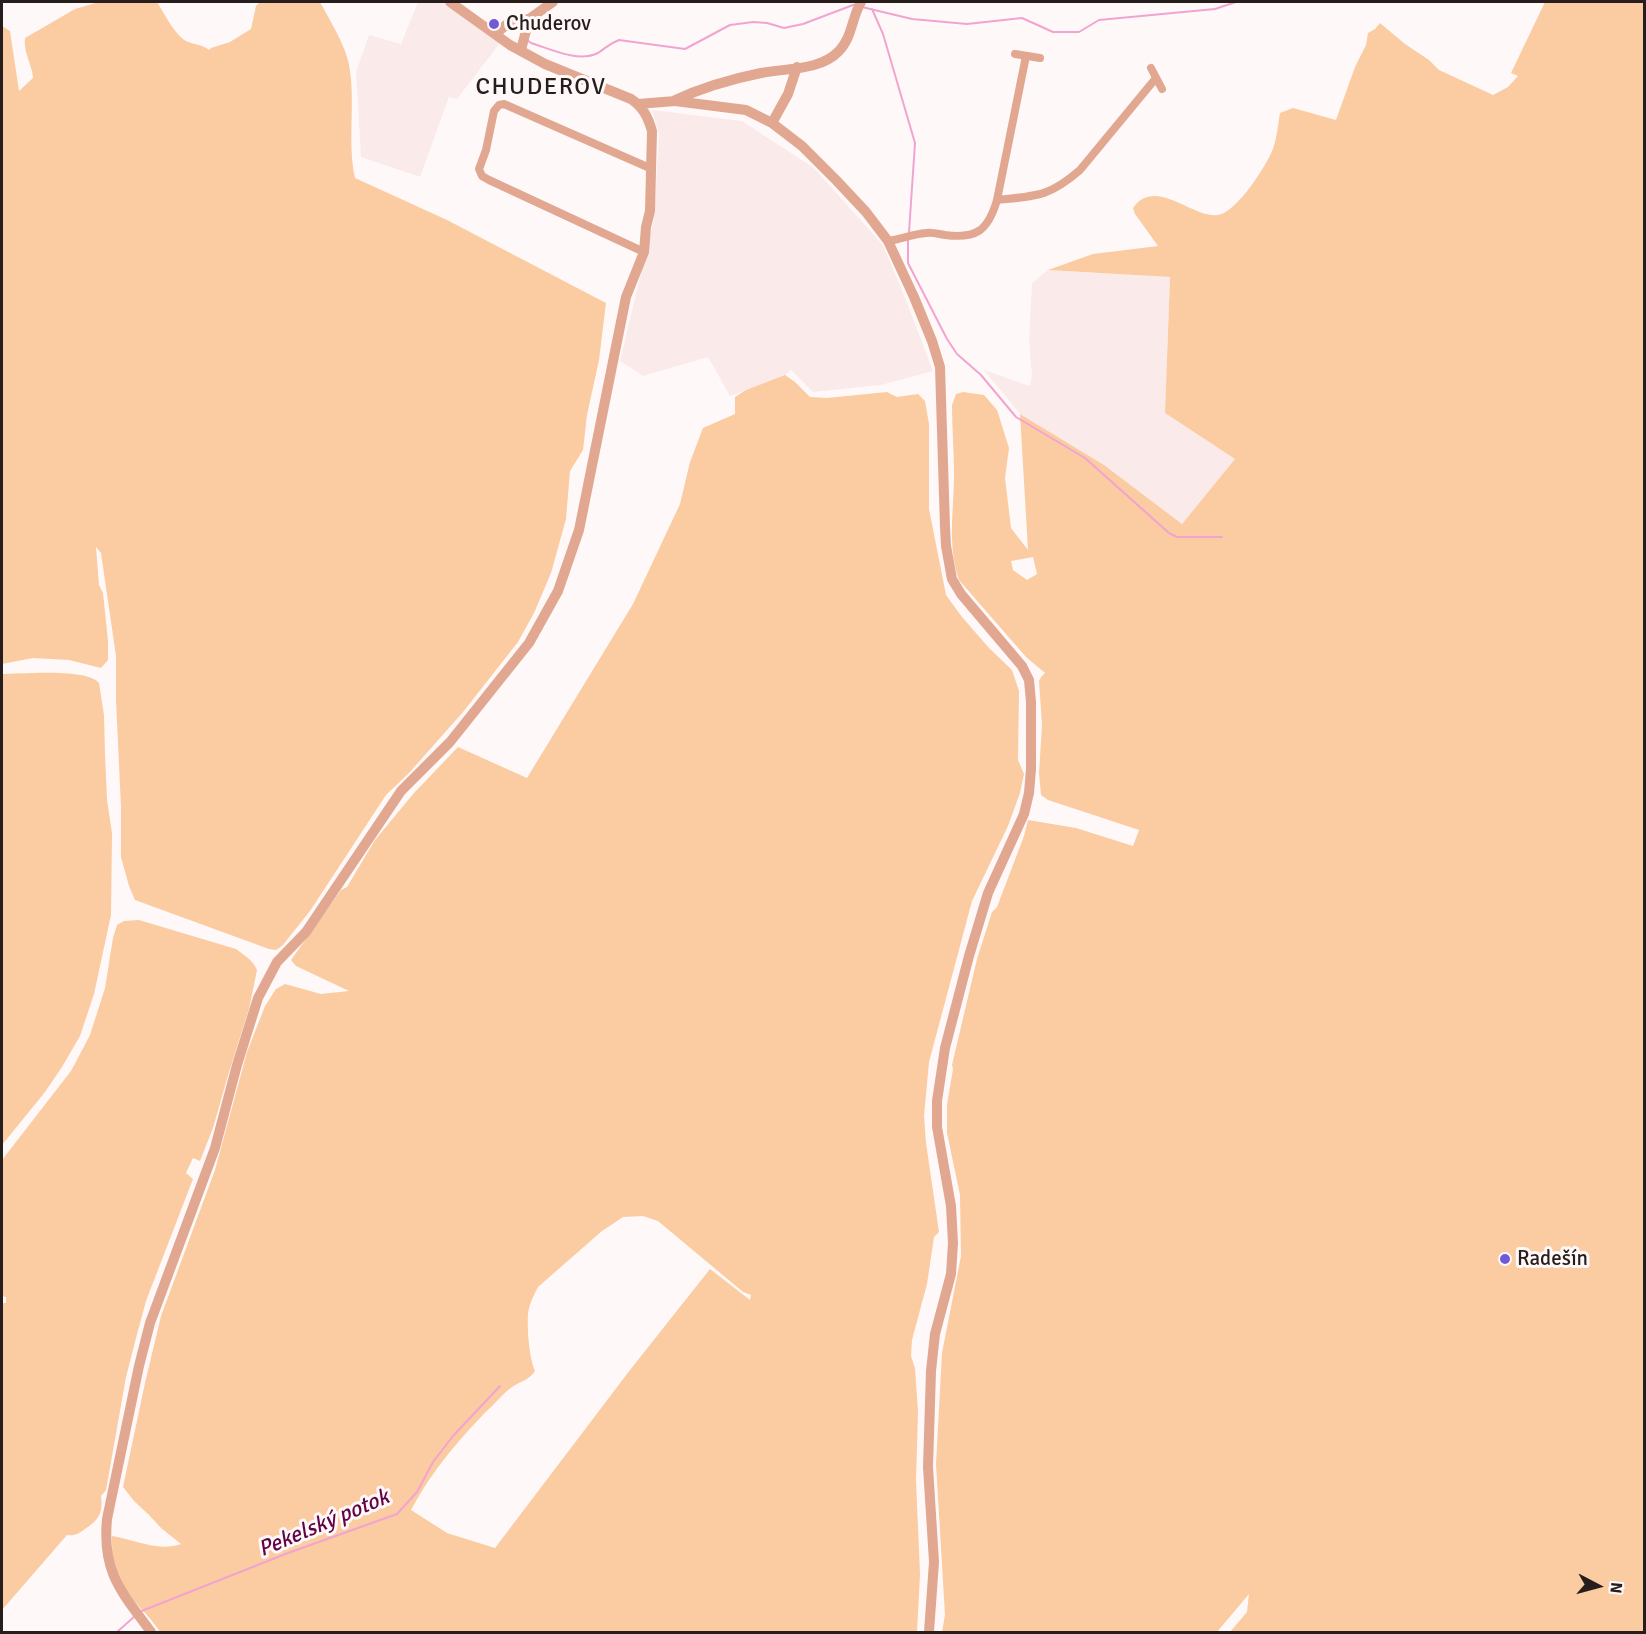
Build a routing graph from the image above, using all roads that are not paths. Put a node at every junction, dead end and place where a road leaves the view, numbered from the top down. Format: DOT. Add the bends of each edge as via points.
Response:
graph roads {
  1 [pos="450,2"];
  2 [pos="553,2"];
  3 [pos="860,4"];
  4 [pos="520,20"];
  5 [pos="495,34"];
  6 [pos="522,47"];
  7 [pos="1015,54"];
  8 [pos="1026,56"];
  9 [pos="1040,58"];
  10 [pos="797,67"];
  11 [pos="1151,68"];
  12 [pos="1156,78"];
  13 [pos="1162,89"];
  14 [pos="673,101"];
  15 [pos="638,104"];
  16 [pos="772,123"];
  17 [pos="652,169"];
  18 [pos="997,200"];
  19 [pos="888,241"];
  20 [pos="644,252"];
  21 [pos="151,1632"];
  22 [pos="929,1632"];
  1 -- 5 [label="street"];
  2 -- 4 [label="street"];
  3 -- 10 [label="street" via="839,52 815,65"];
  4 -- 5 [label="street"];
  4 -- 6 [label="street" via="526,32"];
  5 -- 6 [label="street"];
  6 -- 15 [label="street" via="545,64"];
  7 -- 8 [label="street"];
  8 -- 9 [label="street"];
  8 -- 18 [label="street"];
  10 -- 14 [label="street" via="699,89"];
  10 -- 16 [label="street"];
  11 -- 12 [label="street"];
  12 -- 13 [label="street"];
  12 -- 18 [label="street" via="1068,181 1039,195"];
  14 -- 15 [label="street"];
  14 -- 16 [label="street" via="746,110"];
  15 -- 17 [label="street" via="652,130"];
  16 -- 19 [label="street" via="836,180"];
  17 -- 20 [label="street"];
  17 -- 20 [label="street" via="504,104 494,111 479,169 489,180"];
  18 -- 19 [label="street" via="988,223 973,235 927,233"];
  19 -- 22 [label="street" via="940,367 946,546 952,579 1022,666 1029,680 1031,702 1029,793 1024,814 988,893 969,956 945,1048 937,1101 953,1243 951,1274 935,1334 931,1371 928,1467 934,1562"];
  20 -- 21 [label="street" via="626,297 579,530 558,591 529,643 450,742 401,791 306,932 277,962 258,998 215,1148 150,1323 107,1519 106,1551 113,1577"];
}
